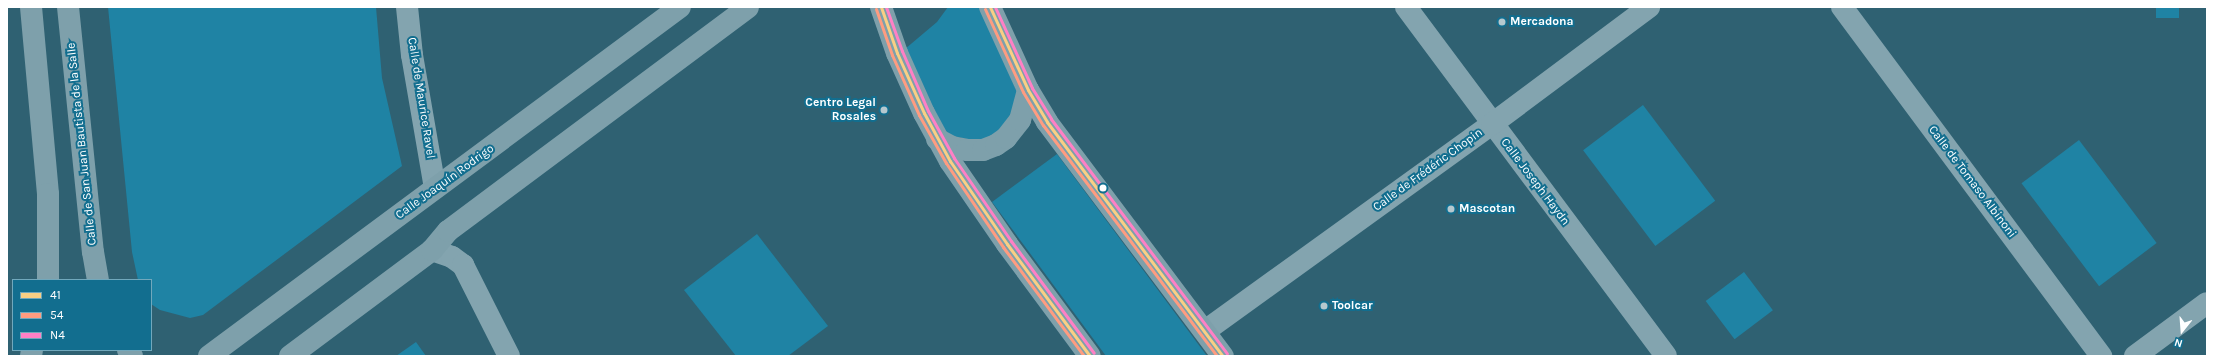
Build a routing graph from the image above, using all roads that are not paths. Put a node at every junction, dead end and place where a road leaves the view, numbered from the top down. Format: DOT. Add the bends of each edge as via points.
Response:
graph roads {
  1 [pos="31,7"];
  2 [pos="68,7"];
  3 [pos="407,7"];
  4 [pos="680,7"];
  5 [pos="748,7"];
  6 [pos="881,7"];
  7 [pos="990,7"];
  8 [pos="1406,7"];
  9 [pos="1648,7"];
  10 [pos="1842,7"];
  11 [pos="1028,90"];
  12 [pos="1492,124"];
  13 [pos="937,139"];
  14 [pos="436,188"];
  15 [pos="432,250"];
  16 [pos="48,279"];
  17 [pos="98,279"];
  18 [pos="2207,303"];
  19 [pos="1205,331"];
  20 [pos="209,356"];
  21 [pos="290,356"];
  22 [pos="509,356"];
  23 [pos="1090,356"];
  24 [pos="1223,356"];
  25 [pos="1666,356"];
  26 [pos="2101,356"];
  27 [pos="2135,356"];
  1 -- 16 [label="street" via="48,194"];
  2 -- 17 [label="street, Calle de San Juan Bautista de la Salle"];
  3 -- 14 [label="street, Calle de Maurice Ravel" via="412,55"];
  4 -- 14 [label="street, Calle Joaquín Rodrigo"];
  5 -- 15 [label="street" via="448,231"];
  6 -- 13 [label="street" via="897,53"];
  7 -- 11 [label="street"];
  8 -- 12 [label="street, Calle Joseph Haydn"];
  9 -- 12 [label="street, Calle de Frédéric Chopin"];
  10 -- 26 [label="street, Calle de Tomaso Albinoni"];
  11 -- 13 [label="street" via="1020,120 1006,138 996,145 983,150 967,150 952,147"];
  11 -- 19 [label="street" via="1053,131"];
  12 -- 19 [label="street, Calle de Frédéric Chopin"];
  12 -- 25 [label="street, Calle Joseph Haydn"];
  13 -- 23 [label="street" via="976,200"];
  14 -- 20 [label="street, Calle Joaquín Rodrigo"];
  15 -- 21 [label="street"];
  15 -- 22 [label="street" via="452,257 463,265"];
  18 -- 27 [label="street"];
  19 -- 24 [label="street"];
}
